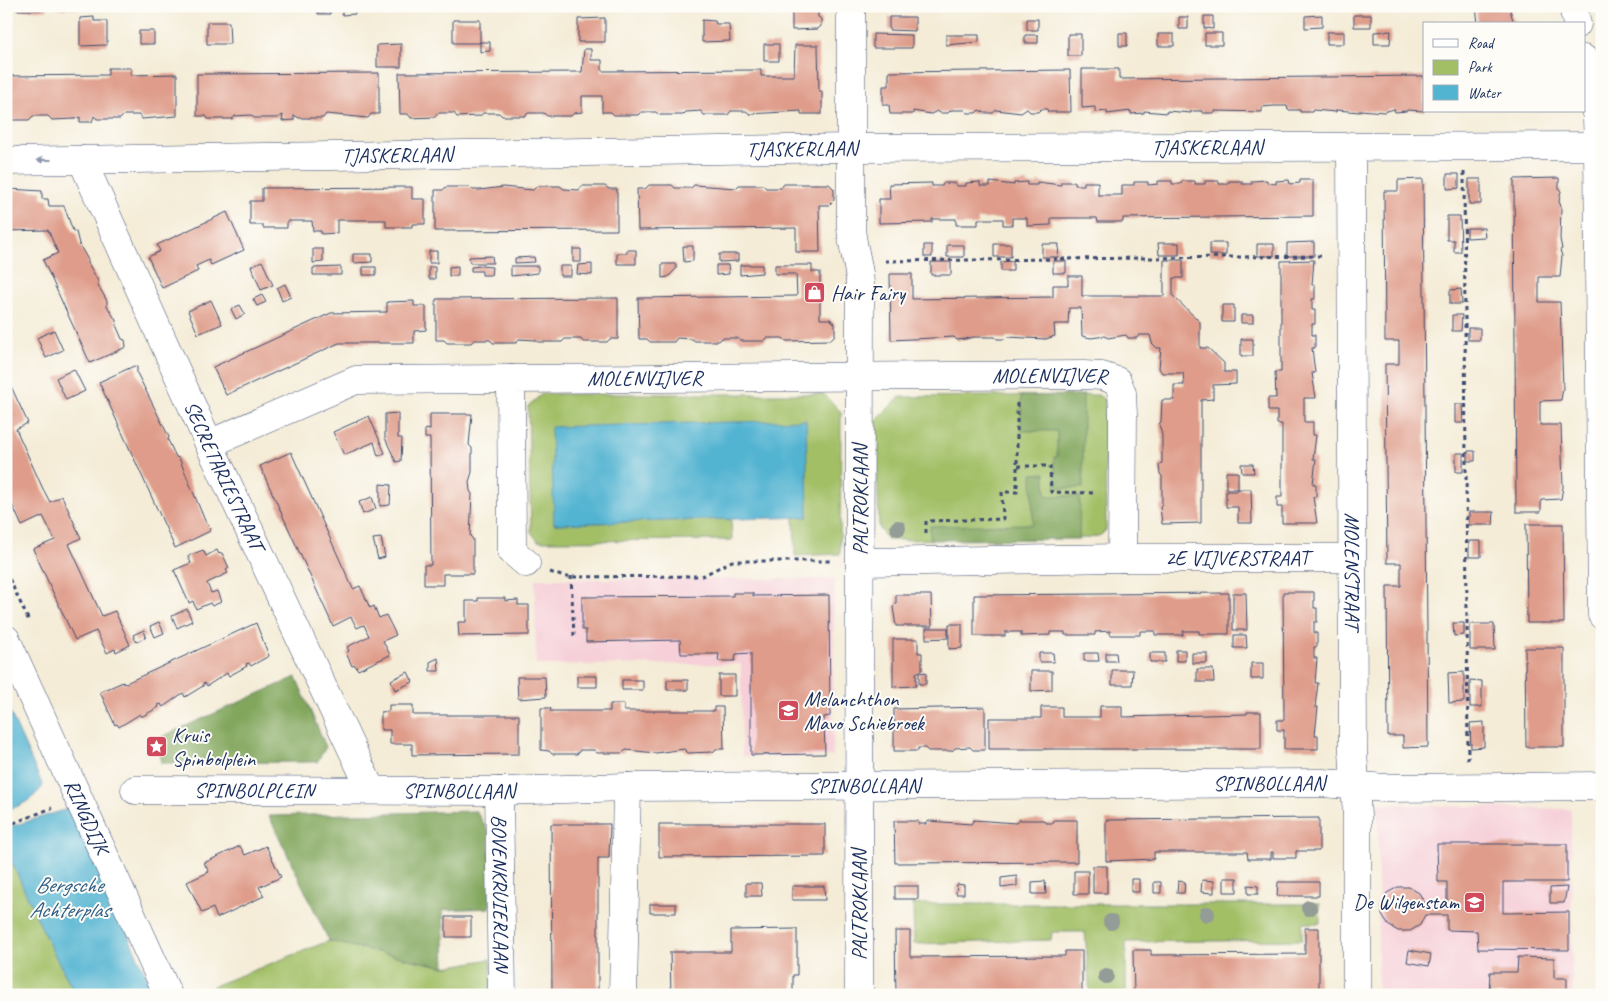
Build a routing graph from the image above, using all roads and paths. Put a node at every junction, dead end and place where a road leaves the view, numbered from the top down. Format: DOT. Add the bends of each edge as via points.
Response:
graph roads {
  1 [pos="851,6"];
  2 [pos="1573,6"];
  3 [pos="1577,22"];
  4 [pos="1586,68"];
  5 [pos="1351,146"];
  6 [pos="1464,146"];
  7 [pos="1598,146"];
  8 [pos="850,148"];
  9 [pos="82,160"];
  10 [pos="6,161"];
  11 [pos="1351,256"];
  12 [pos="857,261"];
  13 [pos="1017,376"];
  14 [pos="859,378"];
  15 [pos="511,379"];
  16 [pos="209,444"];
  17 [pos="1018,466"];
  18 [pos="1123,493"];
  19 [pos="1122,558"];
  20 [pos="1352,558"];
  21 [pos="926,561"];
  22 [pos="860,562"];
  23 [pos="526,563"];
  24 [pos="571,576"];
  25 [pos="1602,615"];
  26 [pos="574,636"];
  27 [pos="6,639"];
  28 [pos="860,786"];
  29 [pos="1355,786"];
  30 [pos="1602,786"];
  31 [pos="627,787"];
  32 [pos="1468,787"];
  33 [pos="135,790"];
  34 [pos="371,790"];
  35 [pos="499,791"];
  36 [pos="57,806"];
  37 [pos="6,826"];
  38 [pos="168,995"];
  39 [pos="502,995"];
  40 [pos="623,995"];
  41 [pos="859,995"];
  42 [pos="1357,995"];
  1 -- 8 [label="street, PALTROKLAAN"];
  2 -- 3 [label="street"];
  4 -- 7 [label="street" via="1597,118"];
  5 -- 6 [label="street, TJASKERLAAN"];
  5 -- 8 [label="street, TJASKERLAAN"];
  5 -- 11 [label="street, MOLENSTRAAT"];
  6 -- 7 [label="street, TJASKERLAAN"];
  6 -- 32 [label="path"];
  7 -- 25 [label="street"];
  8 -- 9 [label="street, TJASKERLAAN"];
  8 -- 12 [label="street, PALTROKLAAN" via="852,248"];
  9 -- 10 [label="street, TJASKERLAAN, one-way"];
  9 -- 16 [label="street, SECRETARIESTRAAT"];
  11 -- 12 [label="path"];
  11 -- 20 [label="street, MOLENSTRAAT"];
  12 -- 14 [label="street, PALTROKLAAN" via="860,283"];
  13 -- 14 [label="street, MOLENVIJVER"];
  13 -- 17 [label="path"];
  13 -- 18 [label="street, MOLENVIJVER" via="1084,375 1117,381 1122,393"];
  14 -- 15 [label="street, MOLENVIJVER"];
  14 -- 22 [label="street, PALTROKLAAN"];
  15 -- 16 [label="street, MOLENVIJVER" via="356,380"];
  15 -- 23 [label="street" via="512,552"];
  16 -- 34 [label="street, SECRETARIESTRAAT"];
  17 -- 18 [label="path" via="1050,466 1051,492"];
  17 -- 21 [label="path" via="1018,492 1002,492 1002,519 926,521"];
  18 -- 19 [label="street, MOLENVIJVER"];
  19 -- 20 [label="street, 2E VIJVERSTRAAT"];
  19 -- 21 [label="street"];
  20 -- 29 [label="street, MOLENSTRAAT"];
  21 -- 22 [label="street"];
  22 -- 24 [label="path" via="732,561 702,576"];
  22 -- 28 [label="street, PALTROKLAAN"];
  23 -- 24 [label="path" via="564,577"];
  24 -- 26 [label="path"];
  27 -- 38 [label="street, RINGDIJK"];
  28 -- 29 [label="street, SPINBOLLAAN" via="1323,783"];
  28 -- 31 [label="street, SPINBOLLAAN"];
  28 -- 41 [label="street, PALTROKLAAN"];
  29 -- 32 [label="street, SPINBOLLAAN"];
  29 -- 42 [label="street, MOLENSTRAAT" via="1358,816"];
  30 -- 32 [label="street, SPINBOLLAAN"];
  31 -- 35 [label="street, SPINBOLLAAN"];
  31 -- 40 [label="street"];
  33 -- 34 [label="street, SPINBOLPLEIN"];
  34 -- 35 [label="street, SPINBOLLAAN"];
  35 -- 39 [label="street, BOVENKRUIERLAAN"];
  36 -- 37 [label="path"];
}
